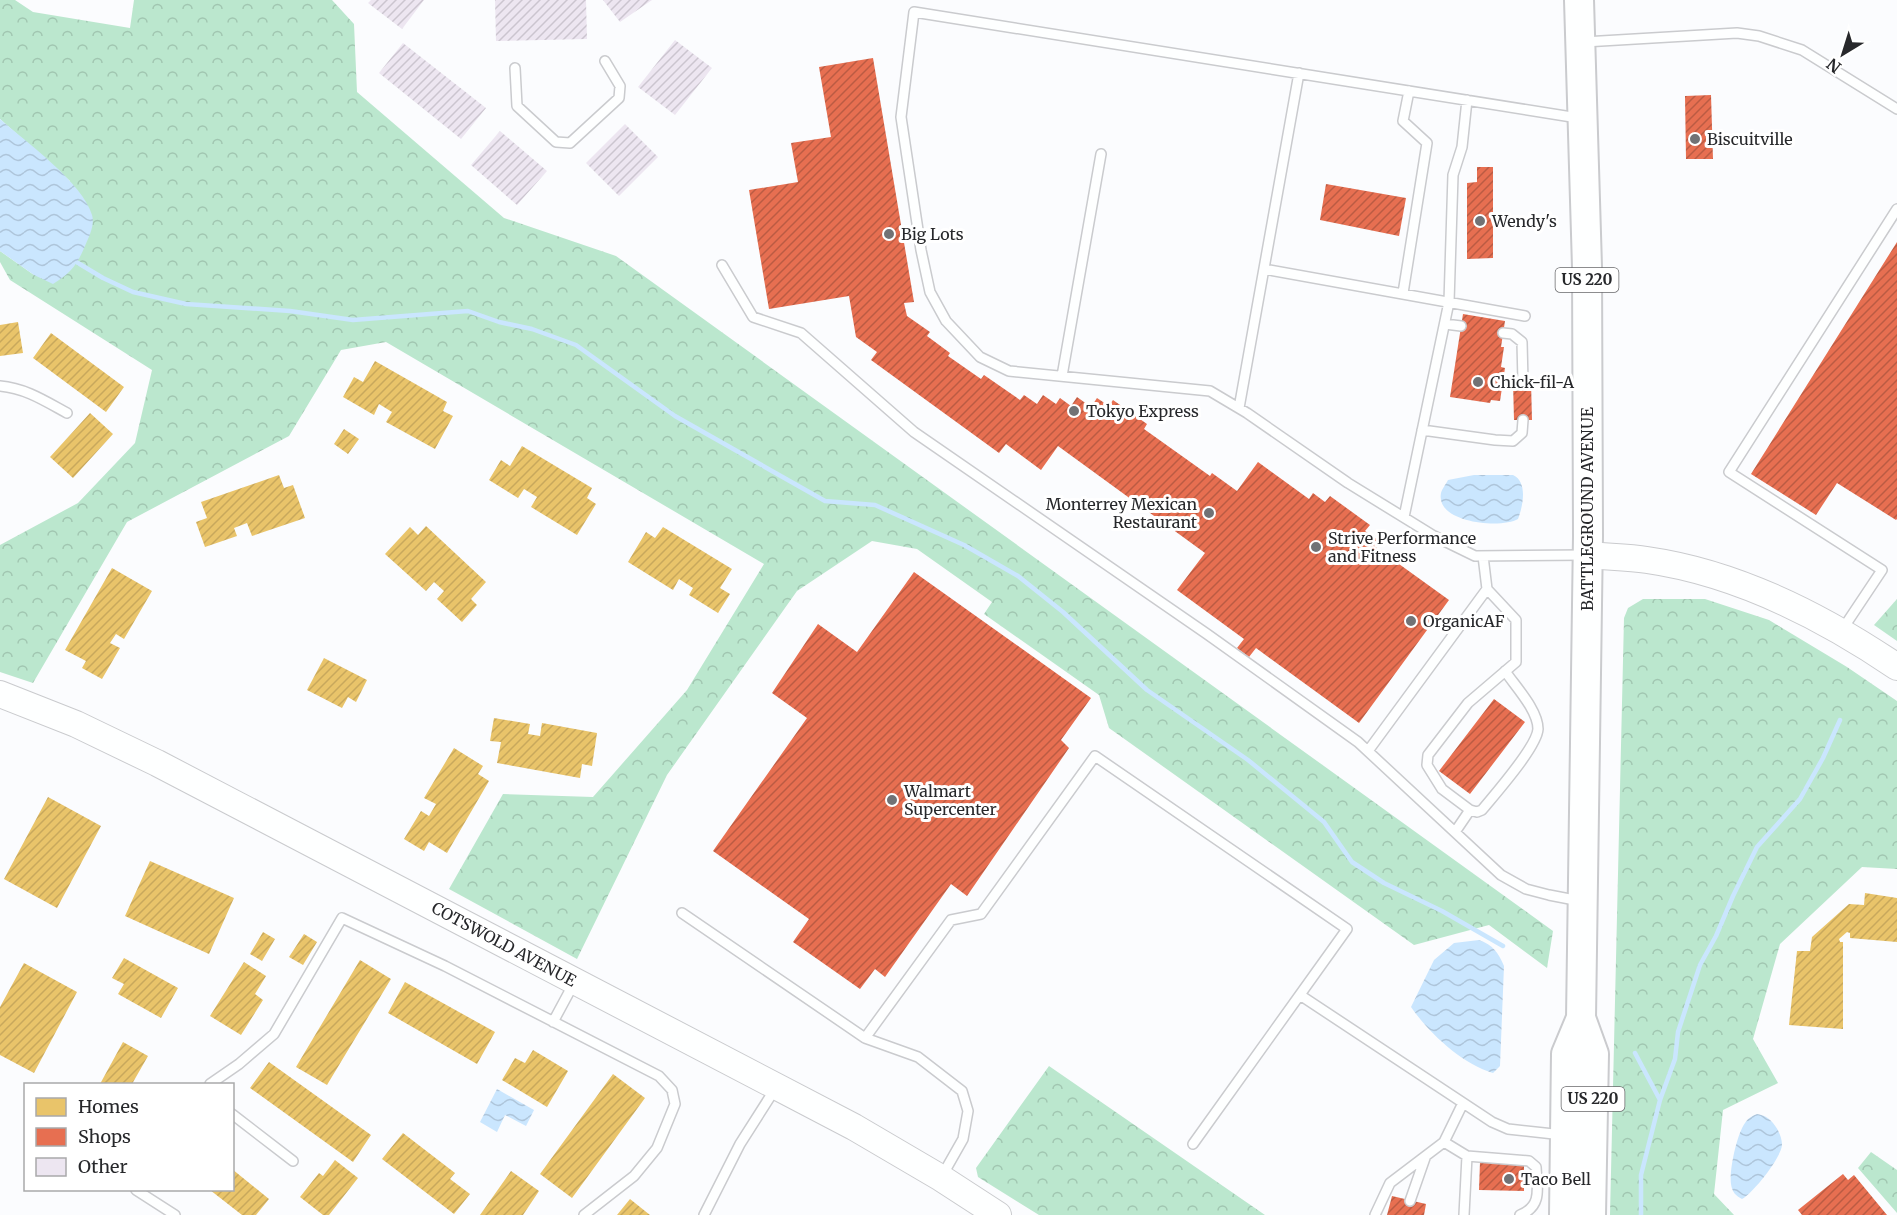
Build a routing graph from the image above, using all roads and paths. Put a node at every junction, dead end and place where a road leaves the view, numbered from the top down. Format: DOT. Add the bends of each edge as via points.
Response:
graph roads {
  1 [pos="1579,0"];
  2 [pos="1581,43"];
  3 [pos="604,61"];
  4 [pos="516,68"];
  5 [pos="1299,73"];
  6 [pos="1409,91"];
  7 [pos="1467,100"];
  8 [pos="1897,109"];
  9 [pos="1584,119"];
  10 [pos="1101,154"];
  11 [pos="1897,209"];
  12 [pos="722,266"];
  13 [pos="1264,269"];
  14 [pos="1403,293"];
  15 [pos="1449,302"];
  16 [pos="1525,316"];
  17 [pos="1445,324"];
  18 [pos="1461,326"];
  19 [pos="1503,333"];
  20 [pos="1062,376"];
  21 [pos="1523,382"];
  22 [pos="0,386"];
  23 [pos="1239,408"];
  24 [pos="67,413"];
  25 [pos="1523,420"];
  26 [pos="1422,430"];
  27 [pos="1404,517"];
  28 [pos="1588,555"];
  29 [pos="1482,556"];
  30 [pos="1487,589"];
  31 [pos="1840,632"];
  32 [pos="1897,667"];
  33 [pos="1505,671"];
  34 [pos="0,694"];
  35 [pos="1368,751"];
  36 [pos="1470,810"];
  37 [pos="1455,832"];
  38 [pos="1583,901"];
  39 [pos="682,913"];
  40 [pos="575,981"];
  41 [pos="1300,995"];
  42 [pos="1581,1018"];
  43 [pos="553,1022"];
  44 [pos="865,1038"];
  45 [pos="211,1083"];
  46 [pos="777,1087"];
  47 [pos="1464,1103"];
  48 [pos="234,1116"];
  49 [pos="1565,1135"];
  50 [pos="1444,1142"];
  51 [pos="1193,1144"];
  52 [pos="1425,1156"];
  53 [pos="1467,1156"];
  54 [pos="293,1161"];
  55 [pos="941,1178"];
  56 [pos="1592,1183"];
  57 [pos="138,1191"];
  58 [pos="1410,1201"];
  59 [pos="175,1215"];
  60 [pos="584,1215"];
  61 [pos="704,1215"];
  62 [pos="999,1215"];
  63 [pos="1375,1215"];
  64 [pos="1464,1215"];
  65 [pos="1521,1215"];
  66 [pos="1564,1215"];
  67 [pos="1592,1215"];
  1 -- 2 [label="main road, BATTLEGROUND AVENUE / US 220"];
  2 -- 8 [label="lane" via="1737,33 1759,36 1802,50"];
  2 -- 9 [label="main road, BATTLEGROUND AVENUE / US 220"];
  3 -- 4 [label="lane" via="620,86 619,98 570,143 556,142 517,106"];
  5 -- 6 [label="lane"];
  5 -- 13 [label="lane"];
  5 -- 20 [label="lane" via="914,12 900,117 930,292 946,321 980,357 1009,371"];
  6 -- 7 [label="lane"];
  6 -- 14 [label="lane" via="1403,121 1427,143"];
  7 -- 9 [label="lane"];
  7 -- 15 [label="lane" via="1462,147 1453,175"];
  9 -- 28 [label="main road, BATTLEGROUND AVENUE / US 220"];
  10 -- 20 [label="lane"];
  11 -- 31 [label="lane" via="1729,472 1882,570"];
  12 -- 35 [label="lane" via="753,317 801,333 914,432 1208,634"];
  13 -- 14 [label="lane"];
  13 -- 23 [label="lane"];
  14 -- 15 [label="lane"];
  15 -- 16 [label="lane"];
  15 -- 17 [label="lane"];
  17 -- 18 [label="lane"];
  17 -- 26 [label="lane"];
  19 -- 21 [label="lane" via="1512,334 1521,342"];
  20 -- 23 [label="lane" via="1210,391"];
  22 -- 24 [label="lane" via="33,394"];
  23 -- 27 [label="lane"];
  25 -- 26 [label="lane" via="1522,433 1514,441"];
  26 -- 27 [label="lane"];
  27 -- 29 [label="lane" via="1434,536"];
  28 -- 29 [label="lane"];
  28 -- 31 [label="street" via="1647,560 1724,578 1764,592"];
  28 -- 38 [label="main road, BATTLEGROUND AVENUE / US 220"];
  29 -- 30 [label="lane"];
  30 -- 33 [label="lane" via="1516,620 1516,662"];
  30 -- 35 [label="lane"];
  31 -- 32 [label="street"];
  33 -- 36 [label="lane" via="1534,715 1538,729 1532,746 1482,810"];
  33 -- 36 [label="lane" via="1468,703 1428,755 1427,765 1442,789"];
  34 -- 40 [label="street, COTSWOLD AVENUE" via="76,724 157,763"];
  35 -- 37 [label="lane"];
  36 -- 37 [label="lane"];
  37 -- 38 [label="lane" via="1501,875 1526,889"];
  38 -- 42 [label="main road, BATTLEGROUND AVENUE / US 220"];
  39 -- 44 [label="lane"];
  40 -- 43 [label="lane"];
  40 -- 46 [label="street, COTSWOLD AVENUE"];
  41 -- 44 [label="lane" via="1347,929 1095,756 981,914 951,920"];
  41 -- 47 [label="lane"];
  41 -- 51 [label="lane"];
  42 -- 49 [label="main road, BATTLEGROUND AVENUE / US 220" via="1566,1054"];
  42 -- 56 [label="main road, BATTLEGROUND AVENUE / US 220" via="1594,1054"];
  43 -- 45 [label="lane" via="342,918 274,1034"];
  43 -- 60 [label="lane" via="659,1076 672,1090 675,1104 657,1148 634,1176"];
  44 -- 55 [label="lane" via="918,1057 962,1091 968,1111 963,1139"];
  46 -- 55 [label="street, COTSWOLD AVENUE"];
  46 -- 61 [label="lane" via="740,1144"];
  47 -- 49 [label="lane" via="1508,1129"];
  47 -- 50 [label="lane"];
  48 -- 54 [label="lane"];
  49 -- 56 [label="main road" via="1576,1136 1580,1141"];
  49 -- 66 [label="main road, BATTLEGROUND AVENUE / US 220"];
  50 -- 52 [label="lane"];
  50 -- 53 [label="lane"];
  52 -- 58 [label="lane"];
  52 -- 63 [label="lane" via="1390,1183"];
  53 -- 64 [label="lane"];
  53 -- 65 [label="lane" via="1529,1161 1536,1167 1537,1198 1533,1208"];
  55 -- 62 [label="street, COTSWOLD AVENUE"];
  56 -- 67 [label="main road, BATTLEGROUND AVENUE / US 220"];
  57 -- 59 [label="lane"];
}
